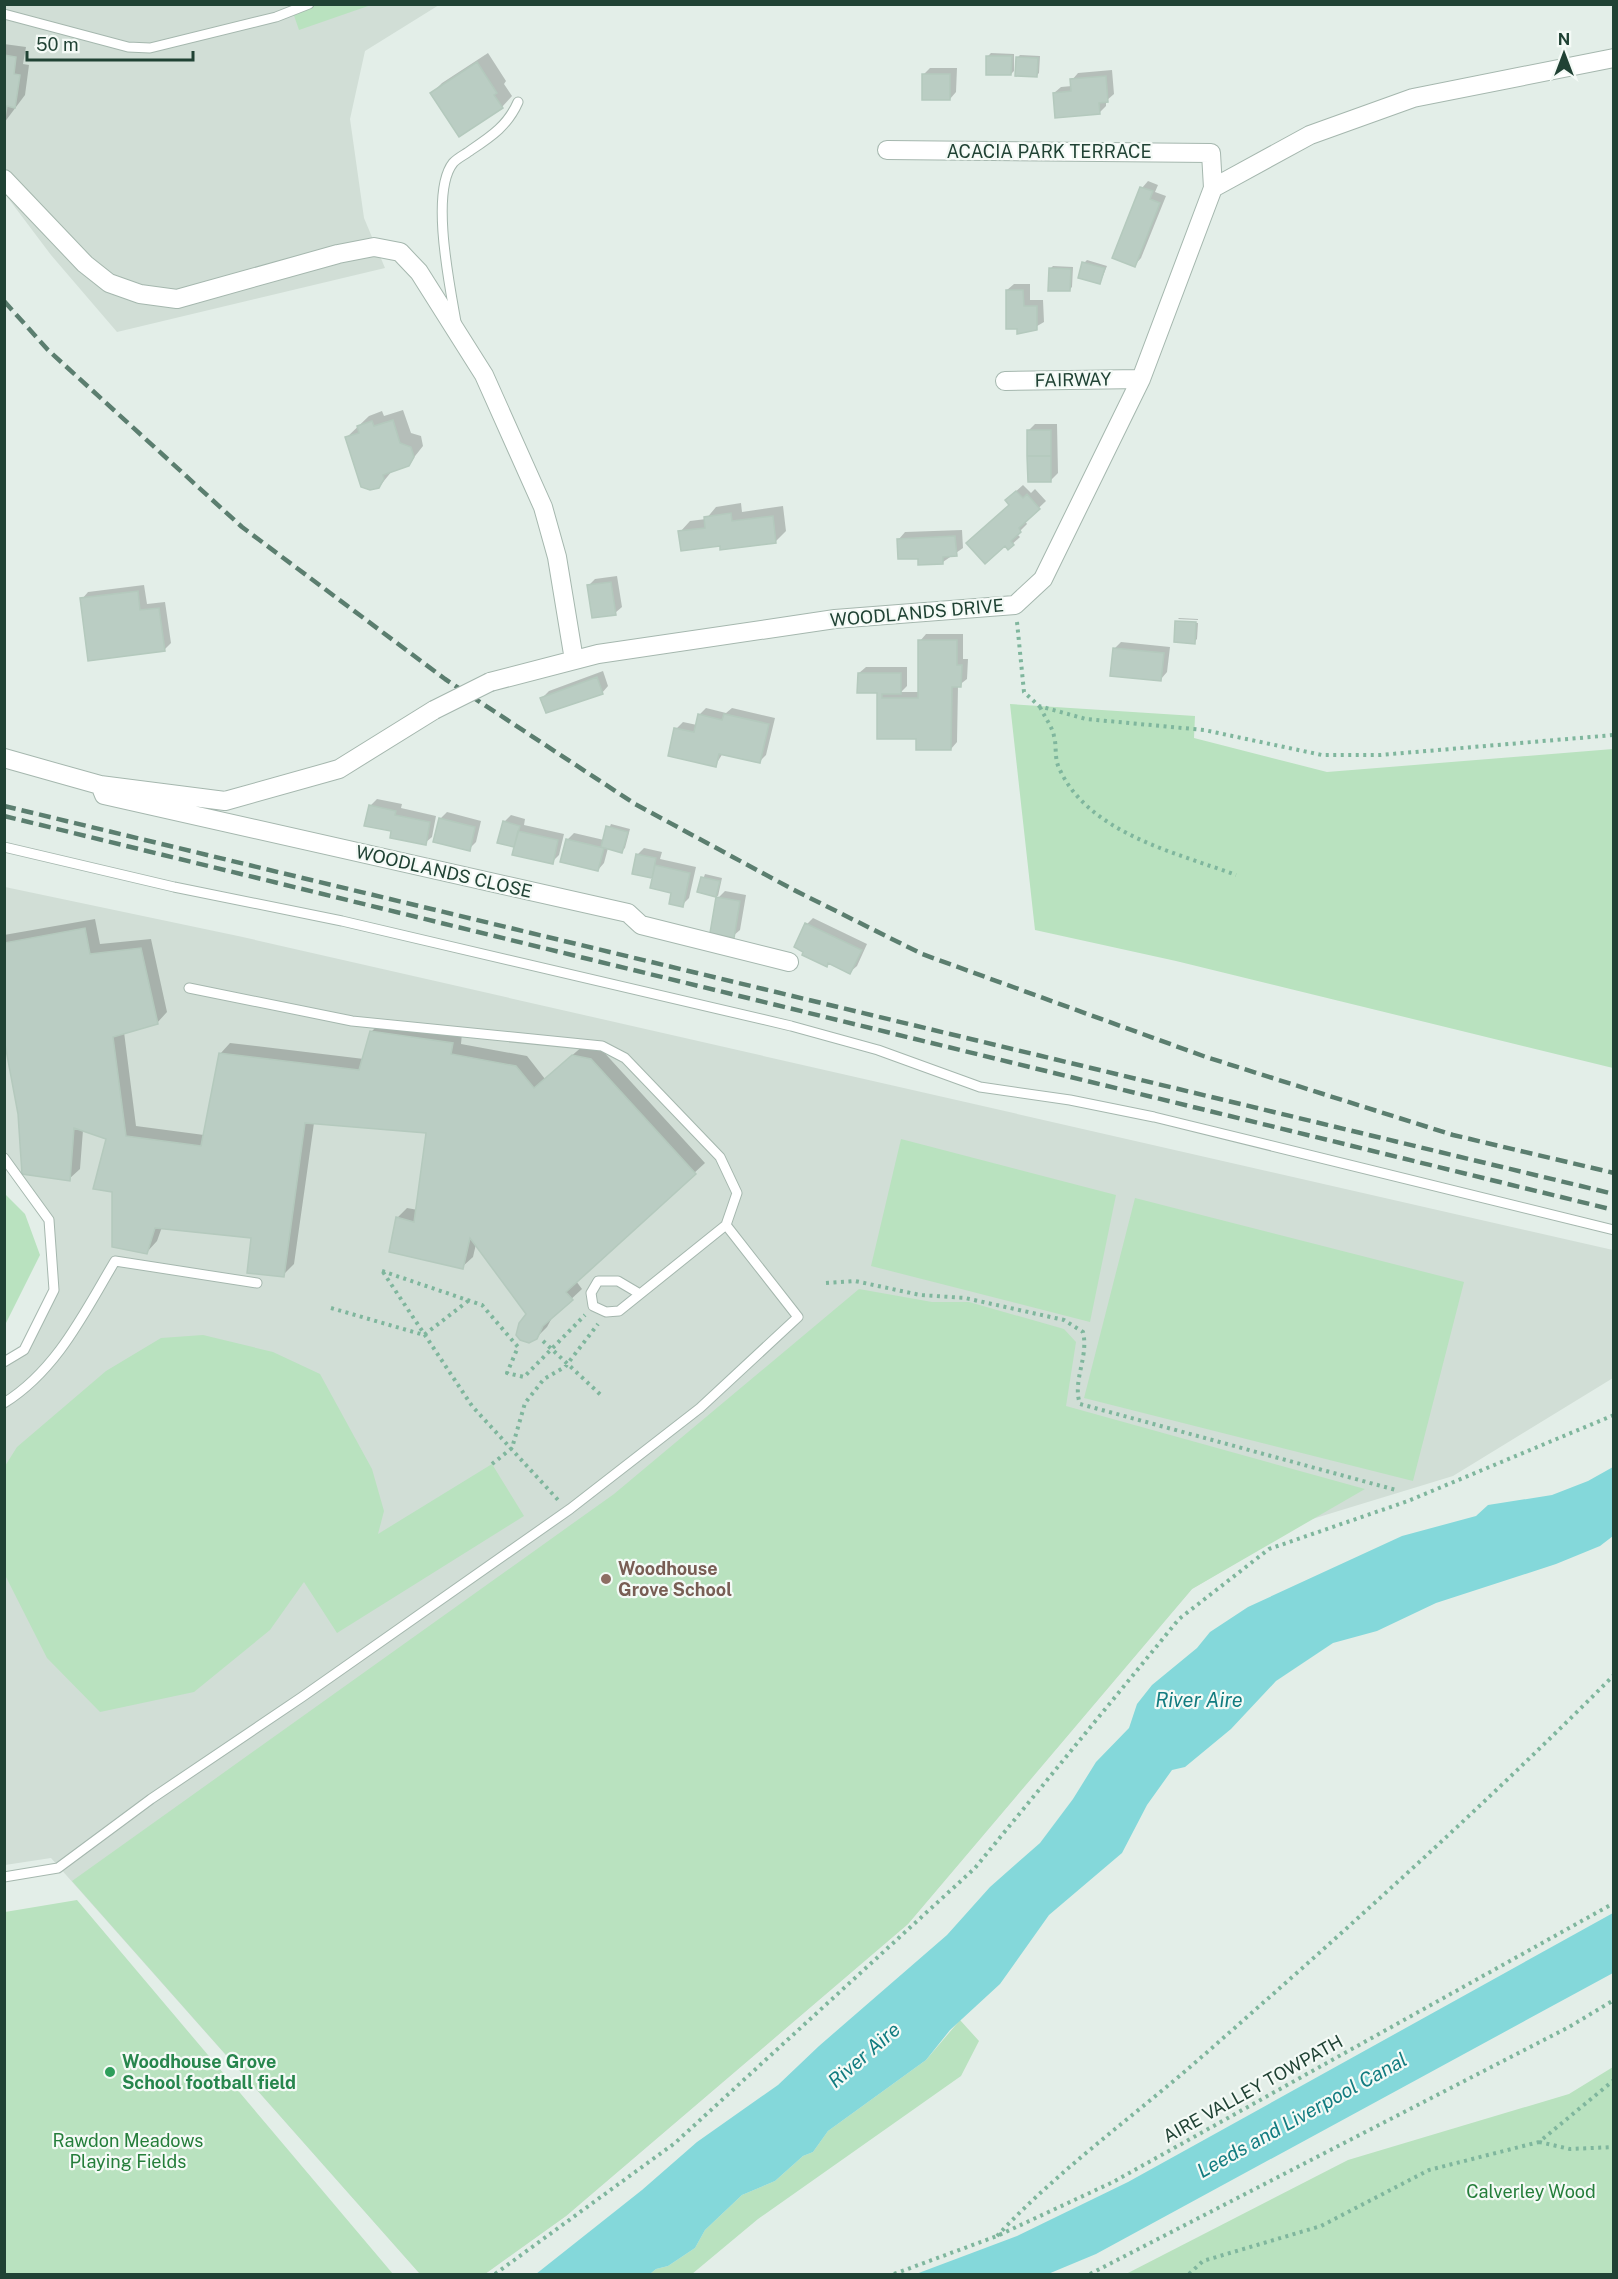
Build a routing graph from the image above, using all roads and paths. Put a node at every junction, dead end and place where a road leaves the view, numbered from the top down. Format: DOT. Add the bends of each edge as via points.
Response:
graph roads {
  1 [pos="309,4"];
  2 [pos="4,14"];
  3 [pos="1614,58"];
  4 [pos="518,102"];
  5 [pos="886,150"];
  6 [pos="4,178"];
  7 [pos="1213,188"];
  8 [pos="458,333"];
  9 [pos="1141,379"];
  10 [pos="1005,381"];
  11 [pos="1015,605"];
  12 [pos="574,660"];
  13 [pos="1039,706"];
  14 [pos="1614,735"];
  15 [pos="4,758"];
  16 [pos="100,785"];
  17 [pos="4,848"];
  18 [pos="1236,875"];
  19 [pos="789,962"];
  20 [pos="189,988"];
  21 [pos="4,1158"];
  22 [pos="726,1225"];
  23 [pos="1614,1230"];
  24 [pos="257,1283"];
  25 [pos="826,1283"];
  26 [pos="640,1294"];
  27 [pos="469,1300"];
  28 [pos="593,1306"];
  29 [pos="331,1308"];
  30 [pos="606,1312"];
  31 [pos="424,1335"];
  32 [pos="543,1341"];
  33 [pos="551,1350"];
  34 [pos="4,1362"];
  35 [pos="568,1364"];
  36 [pos="603,1397"];
  37 [pos="4,1403"];
  38 [pos="1614,1415"];
  39 [pos="512,1448"];
  40 [pos="492,1464"];
  41 [pos="1396,1490"];
  42 [pos="567,1510"];
  43 [pos="1614,1675"];
  44 [pos="4,1877"];
  45 [pos="1614,1903"];
  46 [pos="1614,2000"];
  47 [pos="1614,2080"];
  48 [pos="1539,2142"];
  49 [pos="1614,2147"];
  50 [pos="997,2236"];
  51 [pos="495,2274"];
  52 [pos="894,2274"];
  53 [pos="1090,2274"];
  54 [pos="1189,2274"];
  1 -- 2 [label="lane" via="276,17 150,48 128,47"];
  3 -- 7 [label="street" via="1413,98 1310,135"];
  4 -- 8 [label="lane" via="499,131 453,163 446,181 442,226"];
  5 -- 7 [label="street, ACACIA PARK TERRACE" via="1211,153"];
  6 -- 8 [label="street" via="85,264 109,283 140,294 177,299 374,247 400,252 419,272"];
  7 -- 9 [label="street, WOODLANDS DRIVE"];
  8 -- 12 [label="street" via="484,375 543,507 557,558"];
  9 -- 10 [label="street, FAIRWAY"];
  9 -- 11 [label="street, WOODLANDS DRIVE" via="1043,579"];
  11 -- 12 [label="street, WOODLANDS DRIVE" via="834,619"];
  11 -- 13 [label="path" via="1024,692"];
  12 -- 16 [label="street, WOODLANDS DRIVE, bridge" via="490,682 434,710 339,769 225,801"];
  13 -- 14 [label="path" via="1086,719 1204,730 1322,755 1380,755"];
  13 -- 18 [label="path" via="1054,734 1058,767 1082,803 1107,822"];
  15 -- 16 [label="street, WOODLANDS DRIVE"];
  16 -- 19 [label="street, WOODLANDS CLOSE" via="104,795 628,913 641,925"];
  17 -- 23 [label="lane" via="342,921 790,1026 878,1050 980,1086 1154,1117"];
  20 -- 22 [label="lane" via="352,1021 602,1046 625,1058 720,1158 737,1193"];
  21 -- 34 [label="lane" via="49,1220 54,1290 24,1350"];
  22 -- 26 [label="lane"];
  22 -- 42 [label="lane" via="798,1317 700,1408"];
  24 -- 37 [label="lane" via="115,1261 59,1353 26,1390"];
  25 -- 41 [label="path" via="855,1281 920,1295 966,1298 1064,1320 1083,1332 1086,1347 1076,1393 1080,1404"];
  26 -- 28 [label="lane" via="618,1281 598,1281 591,1293"];
  26 -- 30 [label="lane" via="619,1311"];
  27 -- 31 [label="path"];
  27 -- 31 [label="path" via="382,1271"];
  27 -- 33 [label="path" via="482,1305 518,1347 507,1373 524,1377"];
  28 -- 30 [label="lane"];
  28 -- 33 [label="path"];
  29 -- 31 [label="path"];
  30 -- 35 [label="path"];
  31 -- 39 [label="path" via="472,1406"];
  32 -- 33 [label="path"];
  33 -- 35 [label="path"];
  35 -- 36 [label="path"];
  35 -- 39 [label="path" via="544,1379 525,1403"];
  38 -- 51 [label="path" via="1408,1501 1269,1549 1179,1619 975,1868 675,2143"];
  39 -- 40 [label="path"];
  39 -- 42 [label="path"];
  42 -- 44 [label="lane" via="58,1868"];
  43 -- 50 [label="path" via="1518,1772 1295,1975 1024,2206"];
  45 -- 50 [label="path, AIRE VALLEY TOWPATH" via="1113,2182"];
  46 -- 53 [label="path" via="1569,2027"];
  47 -- 48 [label="path"];
  48 -- 49 [label="path" via="1570,2149"];
  48 -- 54 [label="path" via="1429,2170 1321,2226 1203,2261"];
  50 -- 52 [label="path, AIRE VALLEY TOWPATH"];
}
